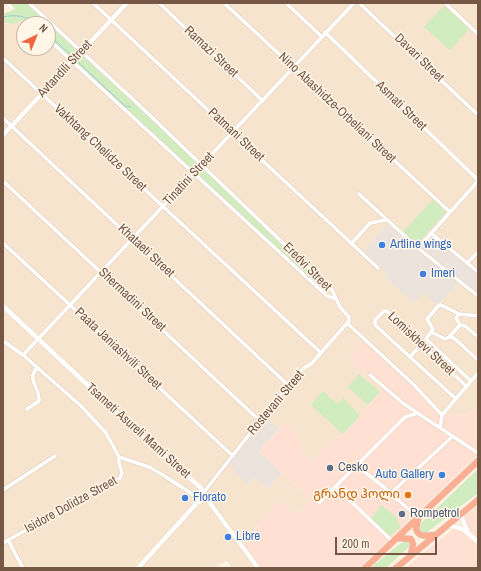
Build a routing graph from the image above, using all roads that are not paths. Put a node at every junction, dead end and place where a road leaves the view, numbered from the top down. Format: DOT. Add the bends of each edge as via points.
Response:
graph roads {
  1 [pos="7,3"];
  2 [pos="29,3"];
  3 [pos="93,3"];
  4 [pos="127,3"];
  5 [pos="159,3"];
  6 [pos="224,3"];
  7 [pos="286,3"];
  8 [pos="354,3"];
  9 [pos="359,3"];
  10 [pos="445,3"];
  11 [pos="12,8"];
  12 [pos="111,20"];
  13 [pos="325,32"];
  14 [pos="478,34"];
  15 [pos="322,36"];
  16 [pos="56,47"];
  17 [pos="81,52"];
  18 [pos="3,58"];
  19 [pos="72,61"];
  20 [pos="294,66"];
  21 [pos="41,94"];
  22 [pos="263,101"];
  23 [pos="478,115"];
  24 [pos="3,118"];
  25 [pos="11,126"];
  26 [pos="233,132"];
  27 [pos="3,135"];
  28 [pos="202,165"];
  29 [pos="193,175"];
  30 [pos="478,180"];
  31 [pos="3,181"];
  32 [pos="359,194"];
  33 [pos="163,207"];
  34 [pos="450,212"];
  35 [pos="386,220"];
  36 [pos="431,233"];
  37 [pos="133,239"];
  38 [pos="3,243"];
  39 [pos="351,244"];
  40 [pos="418,248"];
  41 [pos="478,252"];
  42 [pos="467,263"];
  43 [pos="378,268"];
  44 [pos="102,272"];
  45 [pos="478,272"];
  46 [pos="478,296"];
  47 [pos="336,299"];
  48 [pos="70,305"];
  49 [pos="3,306"];
  50 [pos="459,314"];
  51 [pos="478,316"];
  52 [pos="347,323"];
  53 [pos="460,325"];
  54 [pos="430,332"];
  55 [pos="449,337"];
  56 [pos="478,337"];
  57 [pos="39,339"];
  58 [pos="426,339"];
  59 [pos="3,341"];
  60 [pos="420,342"];
  61 [pos="320,352"];
  62 [pos="23,355"];
  63 [pos="410,357"];
  64 [pos="478,360"];
  65 [pos="37,368"];
  66 [pos="478,374"];
  67 [pos="370,375"];
  68 [pos="471,381"];
  69 [pos="288,385"];
  70 [pos="467,387"];
  71 [pos="456,399"];
  72 [pos="27,409"];
  73 [pos="418,413"];
  74 [pos="442,415"];
  75 [pos="260,421"];
  76 [pos="440,428"];
  77 [pos="452,437"];
  78 [pos="478,454"];
  79 [pos="55,456"];
  80 [pos="233,456"];
  81 [pos="119,457"];
  82 [pos="478,461"];
  83 [pos="357,466"];
  84 [pos="336,487"];
  85 [pos="3,490"];
  86 [pos="204,492"];
  87 [pos="390,493"];
  88 [pos="208,498"];
  89 [pos="201,500"];
  90 [pos="478,500"];
  91 [pos="318,504"];
  92 [pos="460,513"];
  93 [pos="418,518"];
  94 [pos="447,525"];
  95 [pos="468,532"];
  96 [pos="434,535"];
  97 [pos="8,540"];
  98 [pos="396,540"];
  99 [pos="478,542"];
  100 [pos="3,543"];
  101 [pos="411,554"];
  102 [pos="24,568"];
  103 [pos="138,568"];
  104 [pos="258,568"];
  105 [pos="365,568"];
  106 [pos="396,568"];
  1 -- 11 [label="street"];
  2 -- 17 [label="street, Eredvi Street"];
  3 -- 12 [label="street, Patmani Street"];
  4 -- 12 [label="street, Avtandili Street"];
  5 -- 22 [label="street, Ramazi Street"];
  6 -- 20 [label="street, Nino Abashidze-Orbeliani Street" via="271,48"];
  7 -- 15 [label="street"];
  8 -- 13 [label="street, Tinatini Street"];
  9 -- 23 [label="street, Davari Street"];
  10 -- 14 [label="street"];
  12 -- 17 [label="street, Avtandili Street"];
  12 -- 26 [label="street, Patmani Street"];
  13 -- 15 [label="street, Tinatini Street"];
  13 -- 30 [label="street, Asmati Street"];
  15 -- 20 [label="street, Tinatini Street"];
  16 -- 19 [label="street, Eredvi Street"];
  17 -- 19 [label="street, Avtandili Street"];
  17 -- 28 [label="street, Eredvi Street"];
  18 -- 21 [label="street, Vakhtang Chelidze Street"];
  19 -- 21 [label="street, Avtandili Street"];
  19 -- 29 [label="street, Eredvi Street"];
  20 -- 22 [label="street, Tinatini Street"];
  20 -- 34 [label="street, Nino Abashidze-Orbeliani Street"];
  21 -- 25 [label="street, Avtandili Street"];
  21 -- 33 [label="street, Vakhtang Chelidze Street"];
  22 -- 26 [label="street, Tinatini Street"];
  24 -- 25 [label="street, Khataeti Street"];
  25 -- 27 [label="street, Avtandili Street"];
  25 -- 37 [label="street, Khataeti Street"];
  26 -- 28 [label="street, Tinatini Street"];
  26 -- 39 [label="street, Patmani Street"];
  28 -- 29 [label="street, Tinatini Street"];
  28 -- 47 [label="street, Eredvi Street" via="332,290"];
  29 -- 33 [label="street, Tinatini Street"];
  29 -- 47 [label="street, Eredvi Street" via="327,296"];
  30 -- 34 [label="street"];
  31 -- 44 [label="street, Shermadini Street"];
  32 -- 35 [label="street"];
  33 -- 37 [label="street, Tinatini Street"];
  33 -- 61 [label="street, Vakhtang Chelidze Street"];
  34 -- 36 [label="street"];
  35 -- 39 [label="street" via="370,223"];
  35 -- 40 [label="street"];
  36 -- 40 [label="street"];
  36 -- 42 [label="street"];
  37 -- 44 [label="street, Tinatini Street"];
  37 -- 69 [label="street, Khataeti Street"];
  38 -- 48 [label="street, Paata Janiashvili Street"];
  39 -- 43 [label="street, Patmani Street"];
  40 -- 46 [label="street"];
  41 -- 42 [label="street"];
  42 -- 45 [label="street"];
  44 -- 48 [label="street, Tinatini Street"];
  44 -- 75 [label="street, Shermadini Street"];
  47 -- 52 [label="street" via="350,319"];
  48 -- 57 [label="street, Tinatini Street"];
  48 -- 80 [label="street, Paata Janiashvili Street"];
  49 -- 57 [label="street, Tsameti Asureli Mami Street"];
  50 -- 51 [label="street"];
  50 -- 53 [label="street" via="456,318"];
  50 -- 54 [label="street" via="439,306 427,319 433,329"];
  52 -- 61 [label="street, Rostevani Street"];
  52 -- 74 [label="street" via="414,385"];
  53 -- 55 [label="street"];
  53 -- 56 [label="street"];
  54 -- 55 [label="street" via="442,338"];
  54 -- 58 [label="street"];
  55 -- 64 [label="street" via="454,338"];
  57 -- 62 [label="street, Tinatini Street"];
  57 -- 86 [label="street, Tsameti Asureli Mami Street"];
  58 -- 60 [label="street"];
  58 -- 68 [label="street"];
  59 -- 62 [label="street"];
  60 -- 63 [label="street"];
  60 -- 63 [label="street, Lomiskhevi Street" via="386,310 375,320 375,325"];
  60 -- 70 [label="street, Lomiskhevi Street"];
  61 -- 69 [label="street, Rostevani Street"];
  62 -- 65 [label="street"];
  63 -- 71 [label="street"];
  65 -- 72 [label="street" via="31,377 40,393 39,401"];
  65 -- 81 [label="street" via="81,406 106,433"];
  66 -- 68 [label="street"];
  67 -- 73 [label="street"];
  68 -- 70 [label="street"];
  69 -- 75 [label="street, Rostevani Street"];
  70 -- 71 [label="street"];
  71 -- 74 [label="street"];
  73 -- 76 [label="street"];
  73 -- 83 [label="street" via="405,417"];
  74 -- 76 [label="street"];
  75 -- 80 [label="street, Rostevani Street"];
  76 -- 77 [label="street"];
  77 -- 78 [label="street"];
  77 -- 87 [label="street"];
  79 -- 85 [label="street"];
  80 -- 86 [label="street, Rostevani Street"];
  81 -- 89 [label="street" via="156,471"];
  81 -- 97 [label="street, Isidore Dolidze Street" via="122,473 120,478"];
  82 -- 93 [label="highway"];
  83 -- 84 [label="street"];
  83 -- 87 [label="street"];
  84 -- 91 [label="street"];
  84 -- 98 [label="street"];
  86 -- 88 [label="street, Tsameti Asureli Mami Street"];
  87 -- 93 [label="street"];
  88 -- 89 [label="street"];
  88 -- 104 [label="street, Tsameti Asureli Mami Street"];
  89 -- 103 [label="street"];
  90 -- 92 [label="highway"];
  92 -- 94 [label="highway"];
  92 -- 95 [label="street"];
  93 -- 96 [label="highway" via="416,529 419,534"];
  93 -- 98 [label="highway"];
  94 -- 95 [label="street" via="457,526"];
  94 -- 96 [label="highway"];
  95 -- 99 [label="street"];
  96 -- 101 [label="highway"];
  97 -- 100 [label="street, Isidore Dolidze Street"];
  97 -- 102 [label="street"];
  98 -- 101 [label="highway" via="411,539"];
  98 -- 105 [label="highway"];
  101 -- 106 [label="highway"];
}
